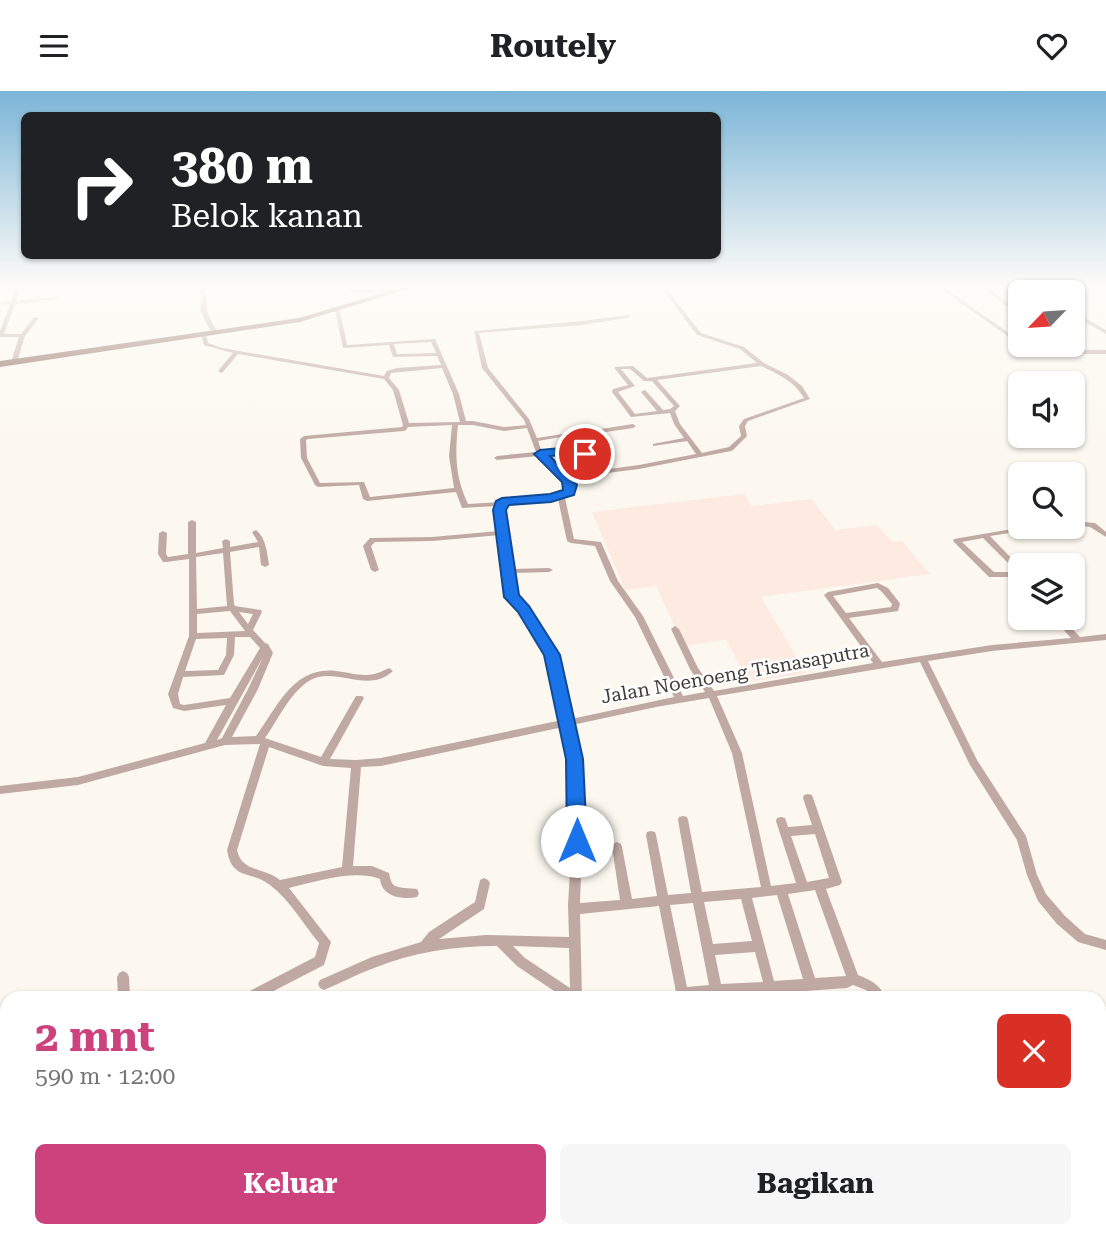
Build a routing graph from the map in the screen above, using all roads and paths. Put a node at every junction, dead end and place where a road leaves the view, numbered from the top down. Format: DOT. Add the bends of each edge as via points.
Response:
graph roads {
  1 [pos="21,339"];
  2 [pos="149,339"];
  3 [pos="172,339"];
  4 [pos="204,339"];
  5 [pos="343,339"];
  6 [pos="428,339"];
  7 [pos="432,339"];
  8 [pos="478,339"];
  9 [pos="719,339"];
  10 [pos="391,343"];
  11 [pos="236,352"];
  12 [pos="1085,352"];
  13 [pos="1106,352"];
  14 [pos="439,354"];
  15 [pos="15,359"];
  16 [pos="0,363"];
  17 [pos="761,364"];
  18 [pos="444,366"];
  19 [pos="221,371"];
  20 [pos="386,378"];
  21 [pos="653,379"];
  22 [pos="644,392"];
  23 [pos="672,411"];
  24 [pos="662,413"];
  25 [pos="459,423"];
  26 [pos="406,425"];
  27 [pos="529,426"];
  28 [pos="633,426"];
  29 [pos="569,435"];
  30 [pos="687,439"];
  31 [pos="534,440"];
  32 [pos="655,445"];
  33 [pos="540,454"];
  34 [pos="700,454"];
  35 [pos="497,458"];
  36 [pos="563,477"];
  37 [pos="458,490"];
  38 [pos="561,497"];
  39 [pos="501,504"];
  40 [pos="192,521"];
  41 [pos="1085,524"];
  42 [pos="256,531"];
  43 [pos="1008,531"];
  44 [pos="163,533"];
  45 [pos="503,533"];
  46 [pos="985,535"];
  47 [pos="1106,535"];
  48 [pos="262,544"];
  49 [pos="226,545"];
  50 [pos="192,557"];
  51 [pos="1008,559"];
  52 [pos="265,565"];
  53 [pos="375,570"];
  54 [pos="548,570"];
  55 [pos="509,571"];
  56 [pos="1008,576"];
  57 [pos="233,608"];
  58 [pos="193,612"];
  59 [pos="844,616"];
  60 [pos="675,629"];
  61 [pos="1068,630"];
  62 [pos="251,632"];
  63 [pos="231,635"];
  64 [pos="193,636"];
  65 [pos="1106,636"];
  66 [pos="1077,639"];
  67 [pos="265,646"];
  68 [pos="923,659"];
  69 [pos="880,666"];
  70 [pos="389,671"];
  71 [pos="250,672"];
  72 [pos="261,673"];
  73 [pos="180,674"];
  74 [pos="240,688"];
  75 [pos="253,689"];
  76 [pos="712,695"];
  77 [pos="359,698"];
  78 [pos="680,700"];
  79 [pos="233,701"];
  80 [pos="567,722"];
  81 [pos="225,741"];
  82 [pos="262,741"];
  83 [pos="209,745"];
  84 [pos="323,762"];
  85 [pos="356,764"];
  86 [pos="0,790"];
  87 [pos="808,798"];
  88 [pos="683,820"];
  89 [pos="819,829"];
  90 [pos="651,835"];
  91 [pos="617,848"];
  92 [pos="347,871"];
  93 [pos="484,883"];
  94 [pos="279,885"];
  95 [pos="819,885"];
  96 [pos="803,886"];
  97 [pos="781,890"];
  98 [pos="766,891"];
  99 [pos="413,893"];
  100 [pos="745,894"];
  101 [pos="697,898"];
  102 [pos="663,903"];
  103 [pos="627,905"];
  104 [pos="574,909"];
  105 [pos="501,942"];
  106 [pos="575,943"];
  107 [pos="1106,944"];
  108 [pos="758,946"];
  109 [pos="425,947"];
  110 [pos="708,950"];
  111 [pos="122,977"];
  112 [pos="853,979"];
  113 [pos="324,984"];
  114 [pos="809,989"];
  115 [pos="123,991"];
  116 [pos="262,991"];
  117 [pos="566,991"];
  118 [pos="575,991"];
  119 [pos="682,991"];
  120 [pos="724,991"];
  121 [pos="767,991"];
  122 [pos="874,991"];
  1 -- 15 [label="street"];
  2 -- 15 [label="main road"];
  3 -- 16 [label="main road"];
  4 -- 11 [label="street"];
  5 -- 10 [label="street" via="344,346"];
  6 -- 10 [label="street"];
  7 -- 14 [label="street"];
  8 -- 27 [label="street" via="485,367"];
  9 -- 17 [label="street" via="735,344"];
  10 -- 14 [label="street" via="395,356"];
  11 -- 19 [label="street"];
  11 -- 20 [label="street"];
  12 -- 13 [label="street"];
  14 -- 18 [label="street"];
  15 -- 16 [label="main road"];
  17 -- 21 [label="street"];
  17 -- 34 [label="street" via="800,387 806,401 746,420 744,436 736,446"];
  18 -- 20 [label="street" via="397,370"];
  18 -- 25 [label="street" via="456,394"];
  20 -- 26 [label="street" via="396,390"];
  21 -- 23 [label="street" via="677,406"];
  21 -- 24 [label="street" via="645,380 631,367 617,368 632,386 615,393 635,417"];
  22 -- 24 [label="street"];
  23 -- 24 [label="street"];
  23 -- 30 [label="street"];
  25 -- 26 [label="street"];
  25 -- 27 [label="street" via="498,429"];
  25 -- 37 [label="street" via="452,456"];
  26 -- 37 [label="street" via="404,429 306,437 304,458 318,485 362,483 367,499"];
  27 -- 31 [label="street"];
  28 -- 33 [label="street" via="576,435 584,452"];
  29 -- 31 [label="street"];
  30 -- 32 [label="street"];
  30 -- 34 [label="street"];
  31 -- 33 [label="street"];
  33 -- 35 [label="street"];
  33 -- 36 [label="street"];
  34 -- 36 [label="street"];
  36 -- 38 [label="street" via="570,489"];
  37 -- 39 [label="street" via="465,506"];
  38 -- 39 [label="street"];
  38 -- 78 [label="street" via="571,541 598,544"];
  39 -- 45 [label="street"];
  40 -- 50 [label="street"];
  41 -- 47 [label="street"];
  42 -- 48 [label="street"];
  43 -- 46 [label="street"];
  44 -- 50 [label="street" via="163,559"];
  45 -- 53 [label="street" via="373,540 367,546"];
  45 -- 55 [label="street"];
  46 -- 51 [label="street"];
  46 -- 56 [label="street" via="957,541 992,575"];
  48 -- 49 [label="street"];
  48 -- 52 [label="street"];
  49 -- 50 [label="street"];
  49 -- 57 [label="street"];
  50 -- 58 [label="street"];
  54 -- 55 [label="street"];
  55 -- 80 [label="street" via="512,597 552,655"];
  57 -- 58 [label="street"];
  57 -- 62 [label="street"];
  57 -- 62 [label="street" via="259,613"];
  58 -- 64 [label="street"];
  59 -- 59 [label="street" via="895,609 897,607 878,585 830,593"];
  59 -- 69 [label="street"];
  60 -- 76 [label="street"];
  61 -- 66 [label="street"];
  62 -- 63 [label="street"];
  62 -- 67 [label="street"];
  63 -- 64 [label="street"];
  63 -- 73 [label="street" via="230,655 220,673"];
  64 -- 73 [label="street"];
  65 -- 66 [label="street, Jalan Noenoeng Tisnasaputra"];
  66 -- 68 [label="street, Jalan Noenoeng Tisnasaputra"];
  67 -- 71 [label="street"];
  67 -- 72 [label="street" via="269,653"];
  68 -- 69 [label="street, Jalan Noenoeng Tisnasaputra"];
  68 -- 107 [label="street" via="966,750 1023,839 1042,897 1082,938"];
  69 -- 76 [label="street, Jalan Noenoeng Tisnasaputra"];
  70 -- 82 [label="street" via="364,680 323,673 308,677"];
  71 -- 72 [label="street"];
  71 -- 74 [label="street"];
  72 -- 75 [label="street"];
  73 -- 79 [label="street" via="173,698 178,708"];
  74 -- 75 [label="street"];
  74 -- 79 [label="street"];
  75 -- 81 [label="street"];
  76 -- 78 [label="street, Jalan Noenoeng Tisnasaputra"];
  76 -- 98 [label="street" via="737,753"];
  77 -- 84 [label="street"];
  78 -- 80 [label="street, Jalan Noenoeng Tisnasaputra"];
  79 -- 83 [label="street"];
  80 -- 85 [label="street, Jalan Noenoeng Tisnasaputra"];
  80 -- 104 [label="street" via="575,759 578,820"];
  81 -- 82 [label="street, Jalan Noenoeng Tisnasaputra"];
  81 -- 83 [label="street, Jalan Noenoeng Tisnasaputra"];
  82 -- 84 [label="street, Jalan Noenoeng Tisnasaputra"];
  82 -- 94 [label="street" via="233,859 239,868"];
  83 -- 86 [label="street, Jalan Noenoeng Tisnasaputra" via="78,781"];
  84 -- 85 [label="street, Jalan Noenoeng Tisnasaputra"];
  85 -- 92 [label="street"];
  87 -- 89 [label="street"];
  88 -- 101 [label="street"];
  89 -- 95 [label="street" via="836,881"];
  89 -- 96 [label="street" via="783,827"];
  90 -- 102 [label="street"];
  91 -- 103 [label="street"];
  92 -- 94 [label="street"];
  92 -- 99 [label="street" via="372,871 385,876 393,891"];
  93 -- 109 [label="street" via="480,905 433,936"];
  94 -- 116 [label="street" via="325,941 324,951 320,961"];
  95 -- 96 [label="street"];
  95 -- 112 [label="street"];
  96 -- 97 [label="street"];
  97 -- 98 [label="street"];
  97 -- 114 [label="street"];
  98 -- 100 [label="street"];
  100 -- 101 [label="street"];
  100 -- 108 [label="street"];
  101 -- 102 [label="street"];
  101 -- 110 [label="street"];
  102 -- 103 [label="street"];
  102 -- 119 [label="street"];
  103 -- 104 [label="street"];
  104 -- 106 [label="street"];
  105 -- 106 [label="street"];
  105 -- 109 [label="street" via="459,941"];
  105 -- 117 [label="street" via="521,962"];
  106 -- 118 [label="street"];
  108 -- 110 [label="street"];
  108 -- 121 [label="street"];
  109 -- 113 [label="street"];
  110 -- 120 [label="street"];
  111 -- 115 [label="street"];
  112 -- 114 [label="street"];
  112 -- 122 [label="street"];
  114 -- 121 [label="street"];
}
